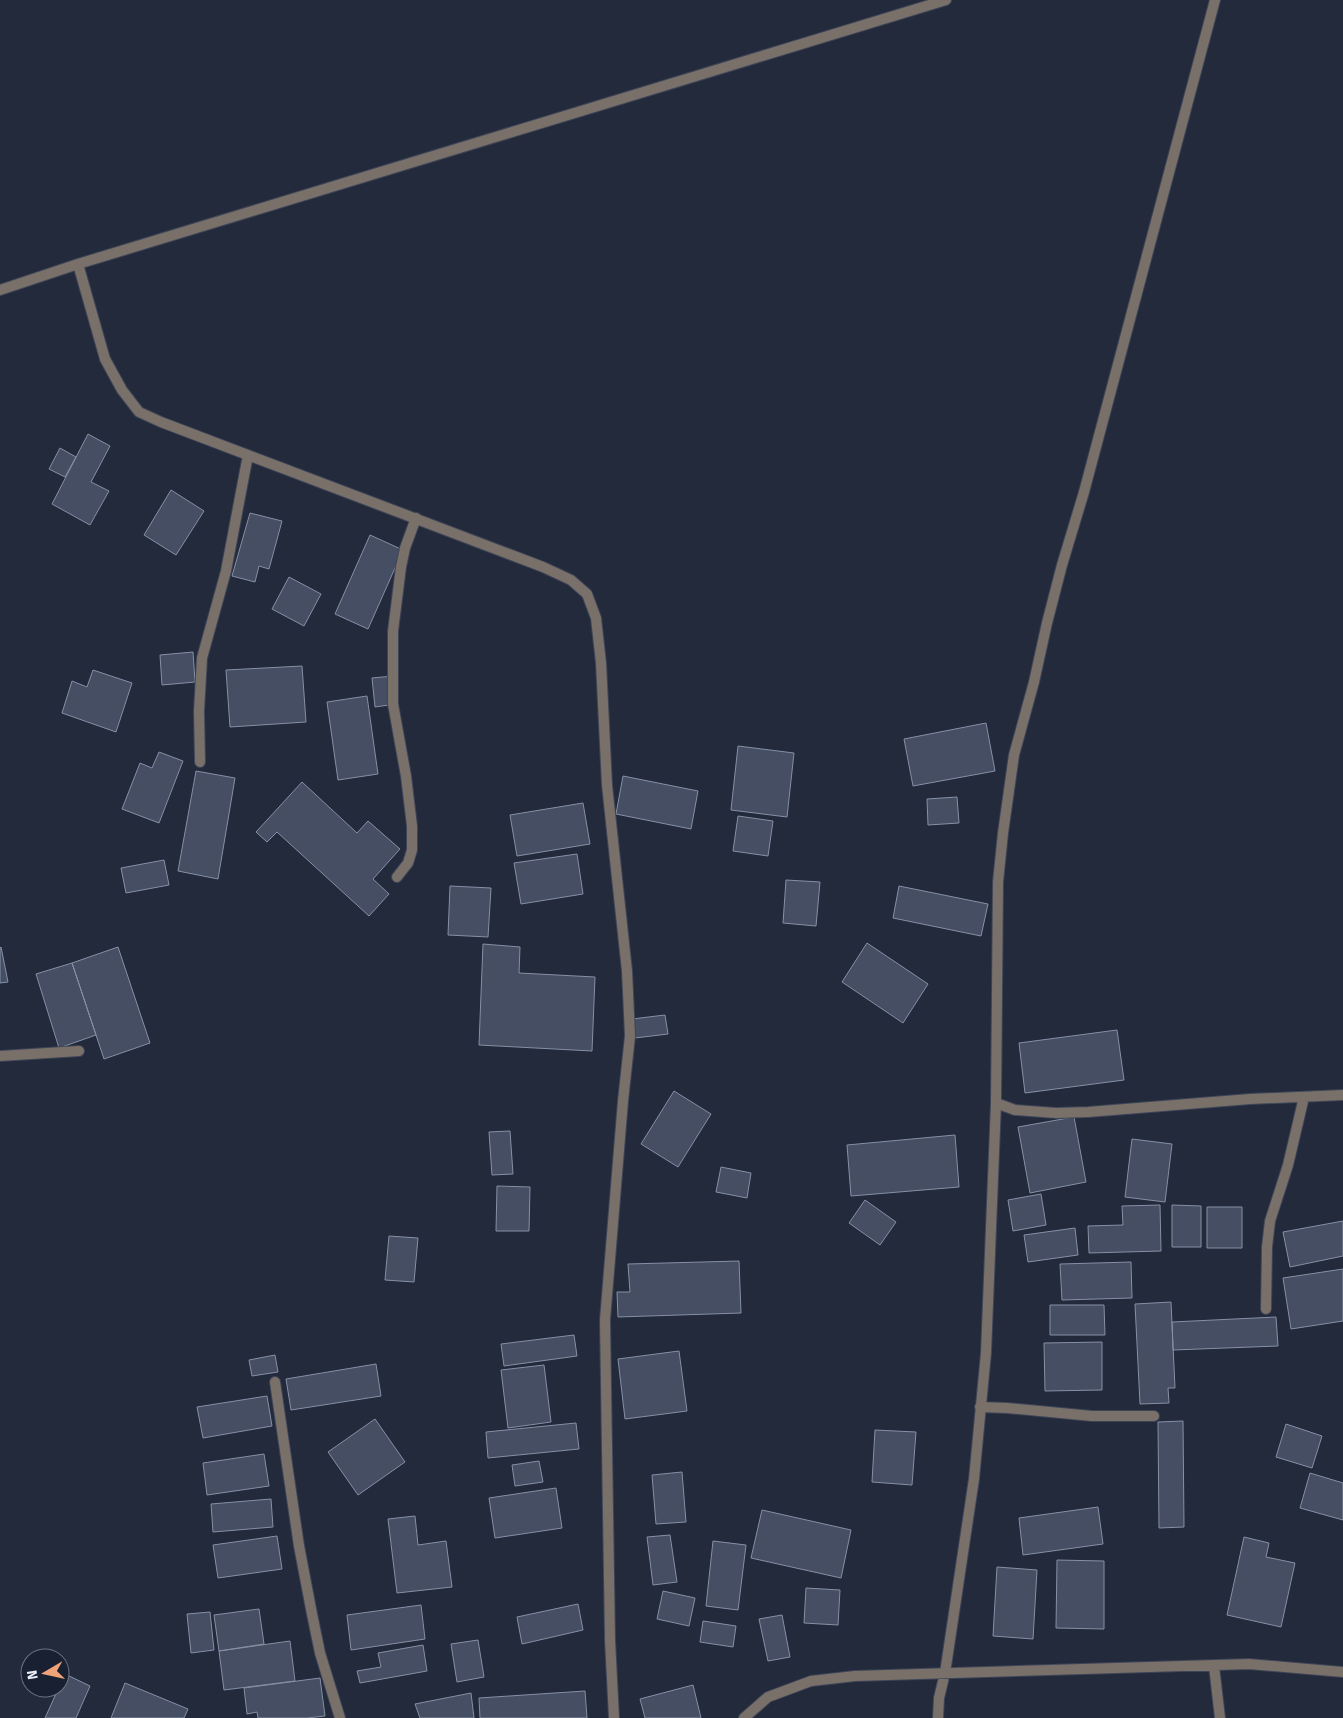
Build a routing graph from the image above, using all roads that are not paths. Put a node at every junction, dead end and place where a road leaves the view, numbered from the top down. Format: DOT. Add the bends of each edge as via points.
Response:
graph roads {
  1 [pos="946,0"];
  2 [pos="1215,0"];
  3 [pos="78,264"];
  4 [pos="0,290"];
  5 [pos="248,455"];
  6 [pos="416,518"];
  7 [pos="200,762"];
  8 [pos="397,877"];
  9 [pos="79,1051"];
  10 [pos="0,1056"];
  11 [pos="1343,1095"];
  12 [pos="1304,1097"];
  13 [pos="996,1103"];
  14 [pos="1266,1309"];
  15 [pos="275,1382"];
  16 [pos="980,1407"];
  17 [pos="1154,1416"];
  18 [pos="1214,1666"];
  19 [pos="1343,1672"];
  20 [pos="945,1674"];
  21 [pos="340,1718"];
  22 [pos="614,1718"];
  23 [pos="744,1718"];
  24 [pos="938,1718"];
  25 [pos="1220,1718"];
  1 -- 3 [label="street"];
  2 -- 13 [label="street" via="1062,565 1014,756 998,882"];
  3 -- 4 [label="street"];
  3 -- 5 [label="street" via="105,359 139,412"];
  5 -- 6 [label="street"];
  5 -- 7 [label="street" via="226,571 202,658"];
  6 -- 8 [label="street" via="405,548 393,631 393,704 412,826 412,850 408,864"];
  6 -- 22 [label="street" via="543,566 571,580 587,594 596,618 630,1036 605,1320"];
  9 -- 10 [label="street"];
  11 -- 12 [label="street"];
  12 -- 13 [label="street" via="1056,1113 1015,1110"];
  12 -- 14 [label="street" via="1270,1222"];
  13 -- 16 [label="street" via="991,1263"];
  15 -- 21 [label="street" via="312,1614 320,1654"];
  16 -- 17 [label="street" via="1092,1416"];
  16 -- 20 [label="street" via="974,1479"];
  18 -- 19 [label="street" via="1249,1664"];
  18 -- 20 [label="street"];
  18 -- 25 [label="street"];
  20 -- 23 [label="street" via="855,1676 811,1681 768,1698"];
  20 -- 24 [label="street"];
}
